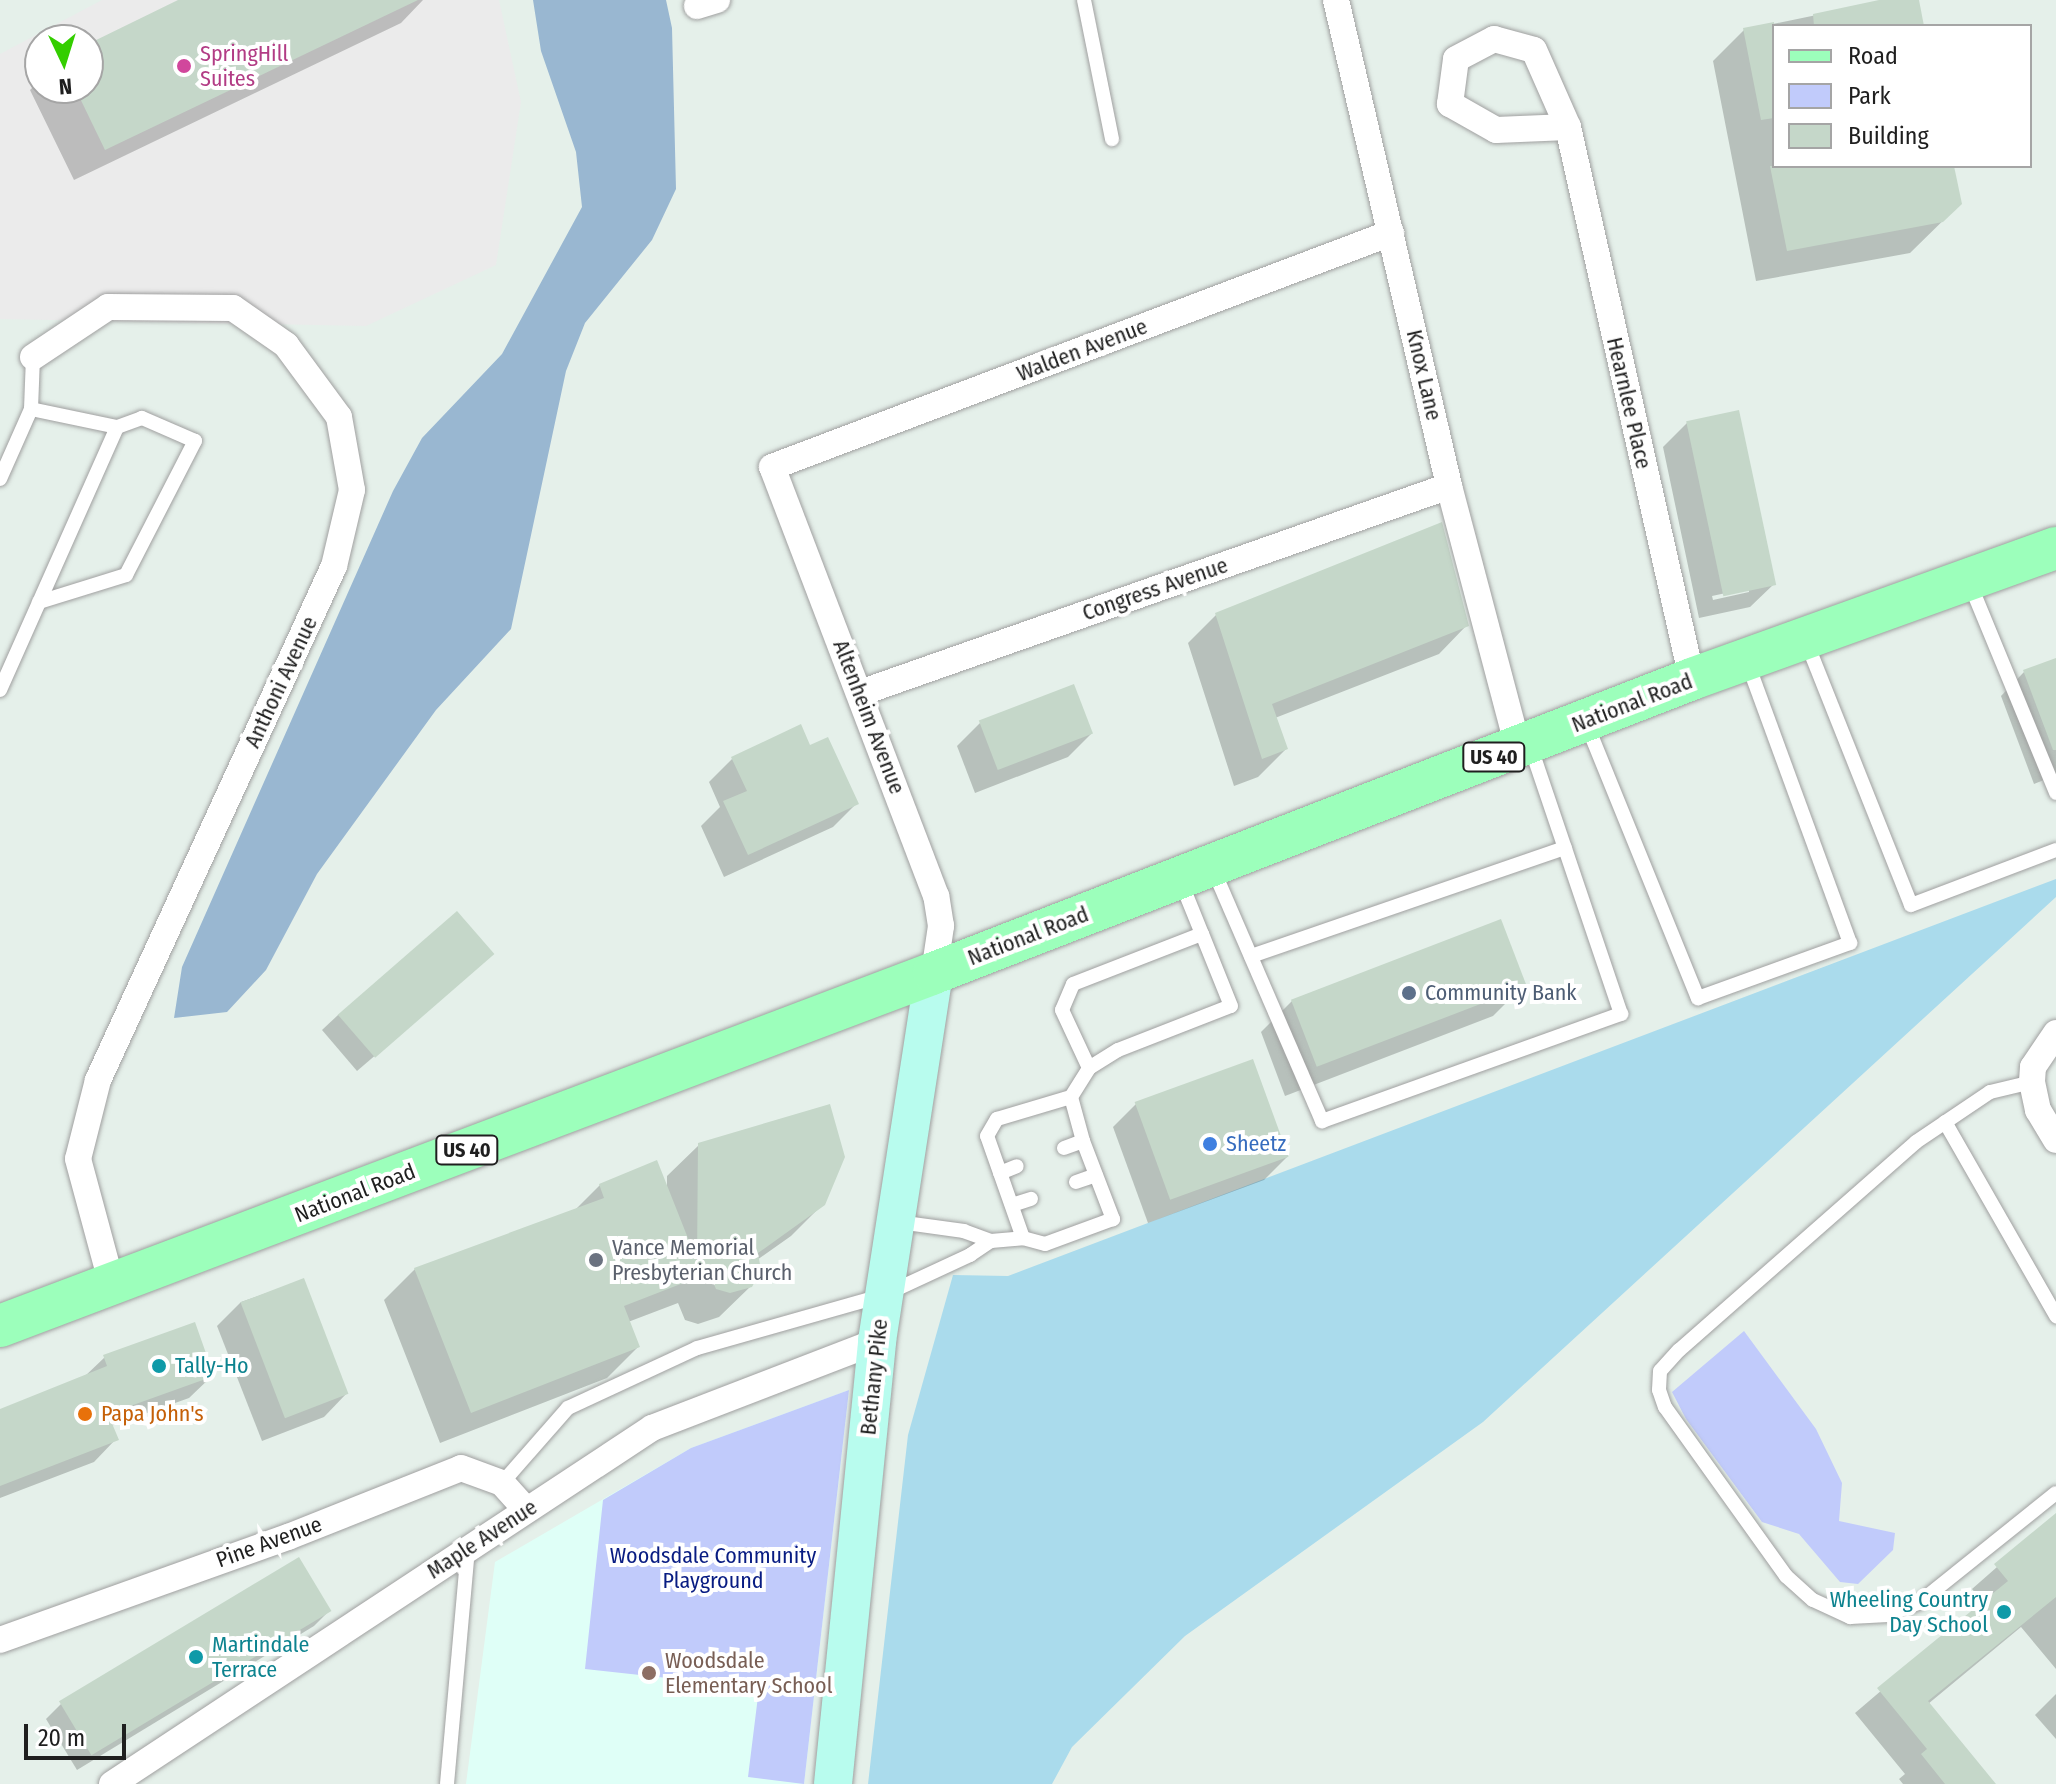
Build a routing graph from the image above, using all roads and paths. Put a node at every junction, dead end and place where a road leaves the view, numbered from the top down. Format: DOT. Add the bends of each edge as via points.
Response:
graph roads {
  1 [pos="1084,0"];
  2 [pos="1336,0"];
  3 [pos="1568,127"];
  4 [pos="1112,139"];
  5 [pos="1391,233"];
  6 [pos="33,357"];
  7 [pos="31,409"];
  8 [pos="117,427"];
  9 [pos="772,467"];
  10 [pos="0,479"];
  11 [pos="1449,486"];
  12 [pos="2056,548"];
  13 [pos="1968,579"];
  14 [pos="39,602"];
  15 [pos="1806,639"];
  16 [pos="1746,660"];
  17 [pos="1692,679"];
  18 [pos="0,690"];
  19 [pos="860,693"];
  20 [pos="1586,721"];
  21 [pos="1524,745"];
  22 [pos="2056,793"];
  23 [pos="1565,848"];
  24 [pos="2056,850"];
  25 [pos="1195,871"];
  26 [pos="1202,934"];
  27 [pos="1251,956"];
  28 [pos="934,973"];
  29 [pos="1159,1018"];
  30 [pos="1120,1032"];
  31 [pos="2056,1033"];
  32 [pos="1157,1035"];
  33 [pos="1118,1050"];
  34 [pos="1089,1068"];
  35 [pos="2032,1074"];
  36 [pos="1071,1097"];
  37 [pos="1945,1122"];
  38 [pos="2056,1140"];
  39 [pos="1083,1141"];
  40 [pos="1064,1148"];
  41 [pos="1017,1166"];
  42 [pos="1000,1173"];
  43 [pos="1096,1175"];
  44 [pos="1076,1182"];
  45 [pos="1031,1199"];
  46 [pos="1012,1205"];
  47 [pos="895,1222"];
  48 [pos="1023,1238"];
  49 [pos="991,1241"];
  50 [pos="112,1285"];
  51 [pos="884,1295"];
  52 [pos="2056,1316"];
  53 [pos="0,1326"];
  54 [pos="877,1341"];
  55 [pos="502,1483"];
  56 [pos="2056,1493"];
  57 [pos="526,1510"];
  58 [pos="468,1548"];
  59 [pos="0,1640"];
  60 [pos="112,1784"];
  61 [pos="447,1784"];
  62 [pos="833,1784"];
  1 -- 4 [label="lane"];
  2 -- 5 [label="street, Knox Lane"];
  3 -- 3 [label="street, Hearnlee Place" via="1534,50 1494,39 1456,59 1450,104 1496,130"];
  3 -- 17 [label="street, Hearnlee Place"];
  5 -- 9 [label="street, Walden Avenue"];
  5 -- 11 [label="street, Knox Lane"];
  6 -- 7 [label="lane"];
  6 -- 50 [label="street, Anthoni Avenue" via="108,307 233,308 286,345 339,417 352,490 334,566 98,1080 78,1159"];
  7 -- 8 [label="lane"];
  7 -- 10 [label="lane"];
  8 -- 14 [label="lane"];
  8 -- 14 [label="lane" via="142,418 195,441 126,575"];
  9 -- 19 [label="street, Altenheim Avenue"];
  11 -- 19 [label="street, Congress Avenue"];
  11 -- 21 [label="street, Knox Lane"];
  12 -- 13 [label="main road, National Road / US 40"];
  13 -- 15 [label="main road, National Road / US 40"];
  13 -- 22 [label="lane"];
  14 -- 18 [label="lane"];
  15 -- 16 [label="main road, National Road / US 40"];
  15 -- 24 [label="lane" via="1911,905"];
  16 -- 17 [label="main road, National Road / US 40"];
  16 -- 20 [label="lane" via="1850,943 1698,998"];
  17 -- 20 [label="main road, National Road / US 40"];
  19 -- 28 [label="street, Altenheim Avenue" via="936,896 941,926"];
  20 -- 21 [label="main road, National Road / US 40"];
  21 -- 23 [label="lane"];
  21 -- 25 [label="main road, National Road / US 40"];
  23 -- 27 [label="lane"];
  23 -- 27 [label="lane" via="1621,1014 1322,1121"];
  25 -- 26 [label="lane"];
  25 -- 27 [label="lane"];
  25 -- 28 [label="main road, National Road / US 40"];
  26 -- 32 [label="lane" via="1231,1006"];
  26 -- 34 [label="lane" via="1126,970 1073,984 1062,1010"];
  28 -- 47 [label="main road, Bethany Pike"];
  28 -- 50 [label="main road, National Road / US 40"];
  29 -- 32 [label="lane"];
  30 -- 33 [label="lane"];
  31 -- 35 [label="street"];
  32 -- 33 [label="lane"];
  33 -- 34 [label="lane"];
  34 -- 36 [label="lane"];
  35 -- 37 [label="lane" via="1990,1092"];
  35 -- 38 [label="street" via="2038,1110"];
  36 -- 39 [label="lane"];
  36 -- 42 [label="lane" via="997,1119 987,1136"];
  37 -- 52 [label="lane"];
  37 -- 56 [label="lane" via="1679,1350 1660,1371 1659,1390 1665,1407 1786,1576 1813,1600 1850,1617 1888,1615 1920,1602"];
  39 -- 40 [label="lane"];
  39 -- 43 [label="lane"];
  41 -- 42 [label="lane"];
  42 -- 46 [label="lane"];
  43 -- 44 [label="lane"];
  43 -- 48 [label="lane" via="1113,1219 1045,1244"];
  45 -- 46 [label="lane"];
  46 -- 48 [label="lane"];
  47 -- 49 [label="lane" via="964,1231"];
  47 -- 51 [label="main road, Bethany Pike"];
  48 -- 49 [label="lane"];
  49 -- 51 [label="lane"];
  50 -- 53 [label="main road, National Road / US 40"];
  51 -- 54 [label="main road, Bethany Pike"];
  51 -- 55 [label="lane" via="697,1348 568,1408"];
  54 -- 57 [label="street, Maple Avenue" via="652,1428"];
  54 -- 62 [label="main road, Bethany Pike"];
  55 -- 57 [label="street, Pine Avenue"];
  55 -- 59 [label="street, Pine Avenue" via="461,1468 288,1537"];
  57 -- 58 [label="street, Maple Avenue"];
  58 -- 60 [label="street, Maple Avenue"];
  58 -- 61 [label="lane"];
}
